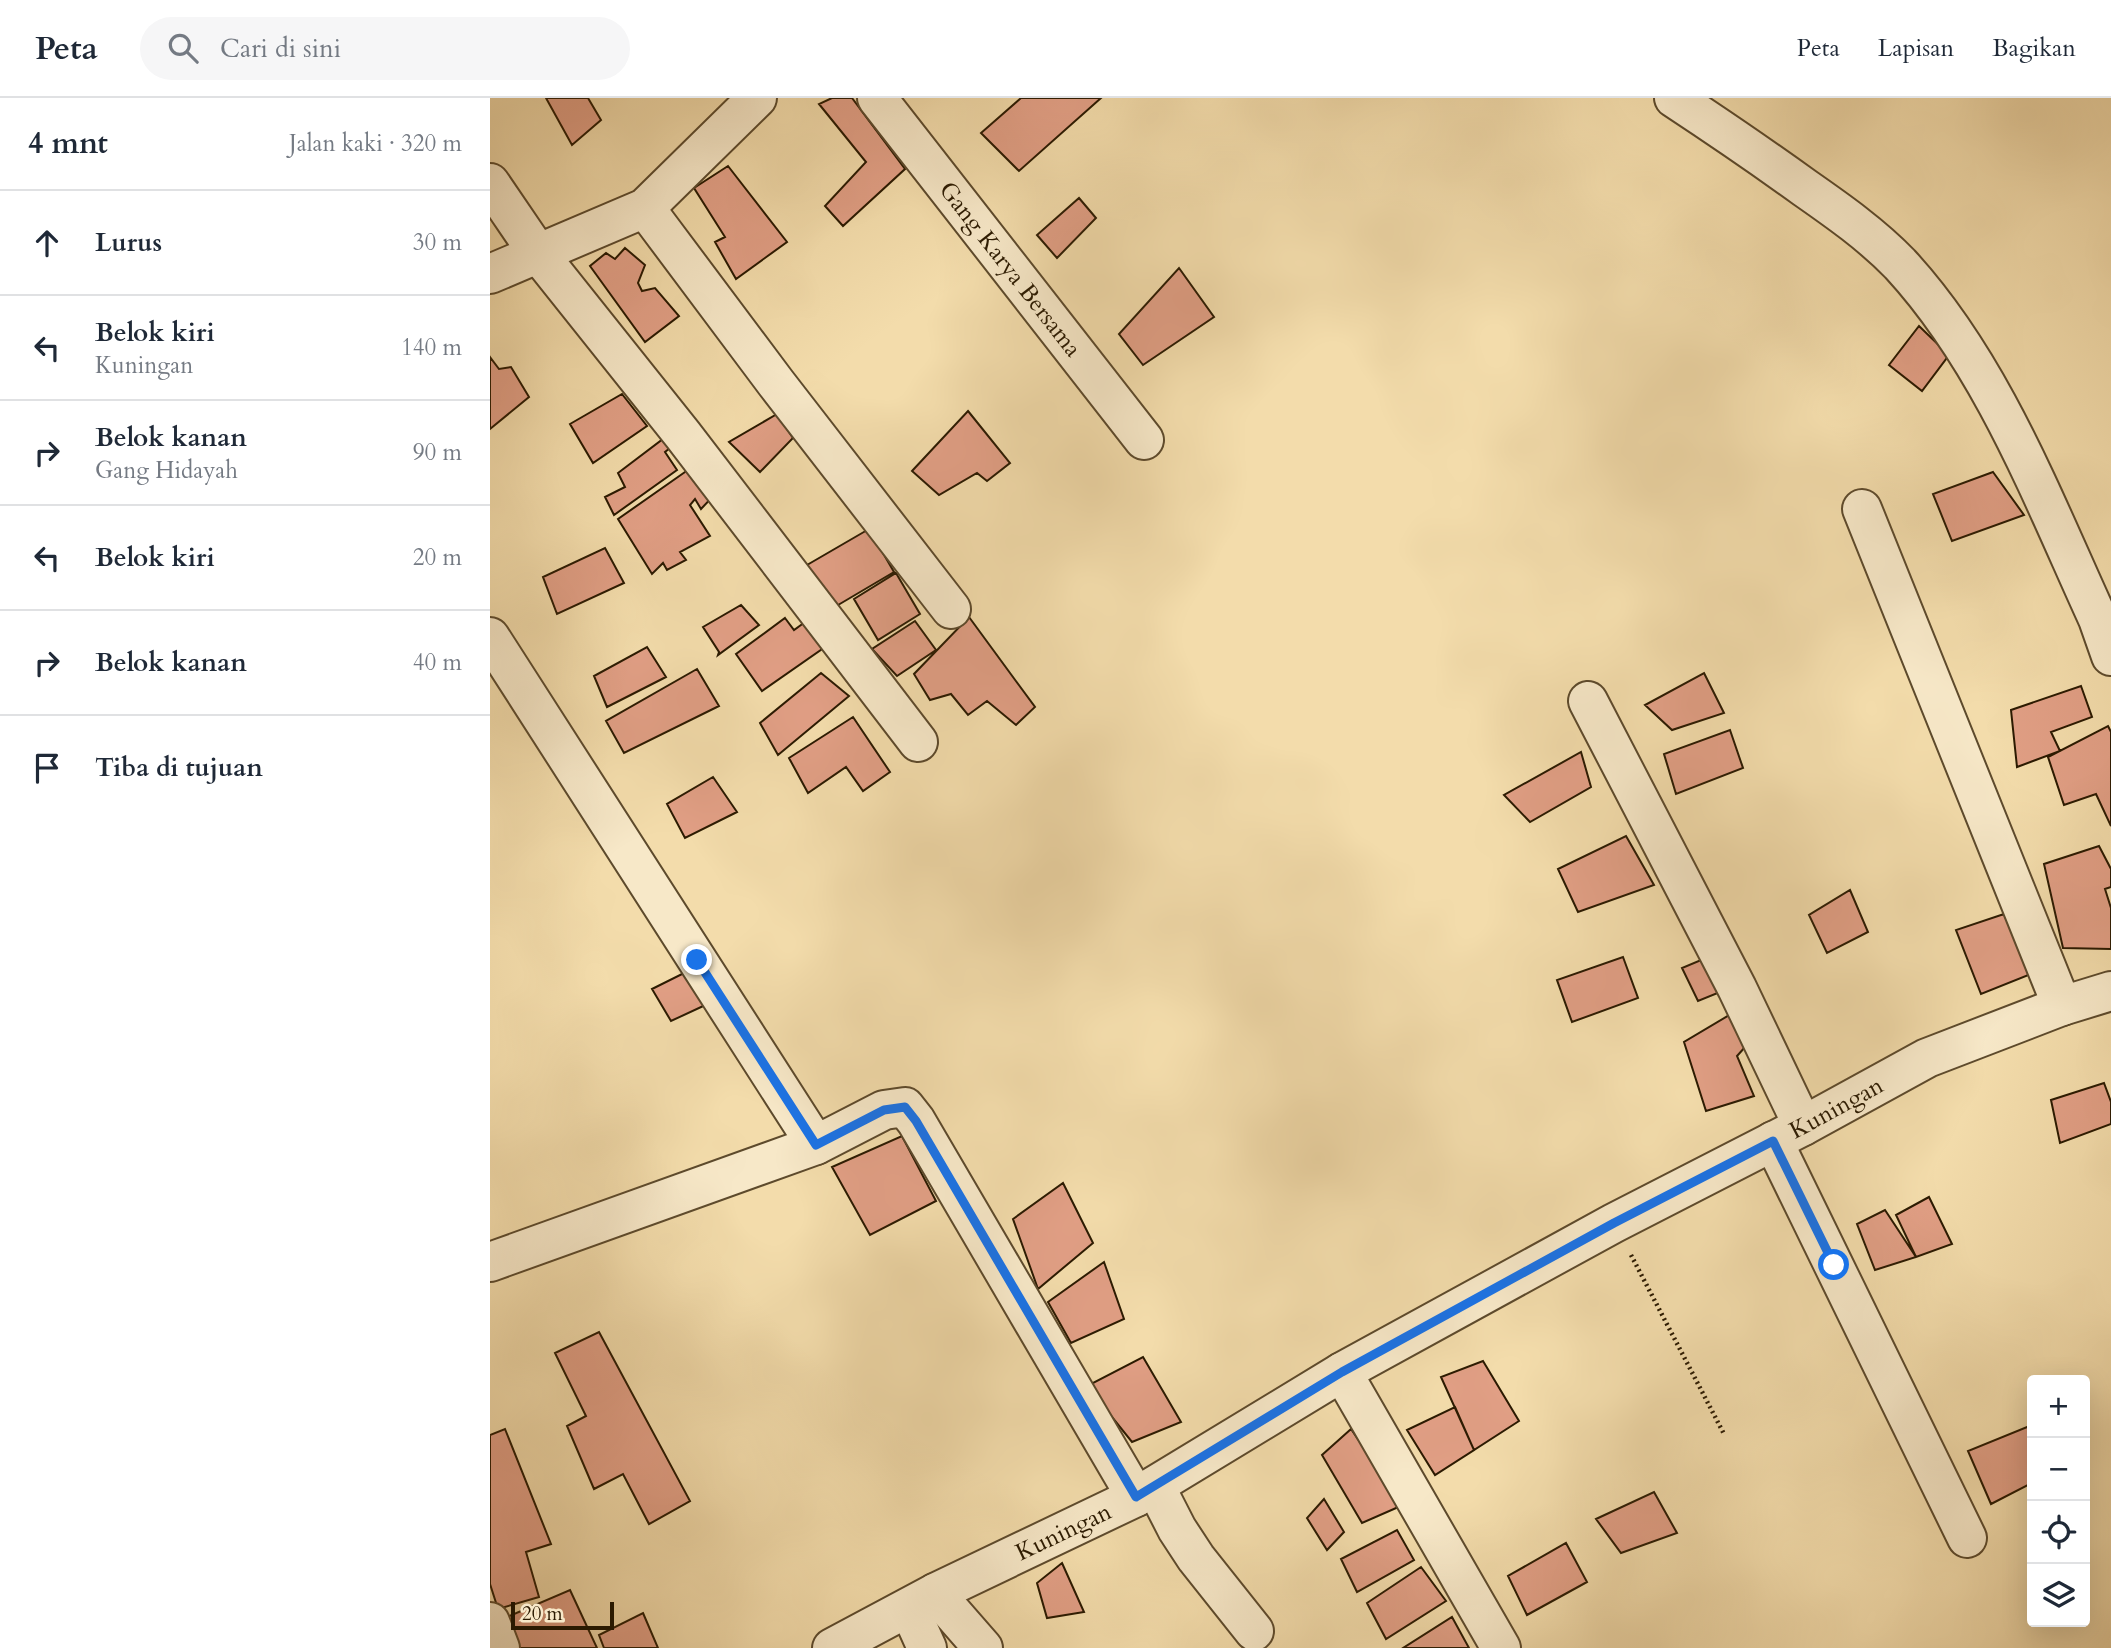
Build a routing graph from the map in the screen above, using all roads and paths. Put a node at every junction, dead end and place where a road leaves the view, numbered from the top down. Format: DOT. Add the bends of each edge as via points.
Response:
graph roads {
  1 [pos="757,98"];
  2 [pos="877,98"];
  3 [pos="1674,98"];
  4 [pos="490,183"];
  5 [pos="645,208"];
  6 [pos="537,252"];
  7 [pos="490,274"];
  8 [pos="1143,440"];
  9 [pos="1862,509"];
  10 [pos="951,609"];
  11 [pos="490,636"];
  12 [pos="2111,656"];
  13 [pos="1588,701"];
  14 [pos="918,742"];
  15 [pos="2111,991"];
  16 [pos="2062,1006"];
  17 [pos="1788,1134"];
  18 [pos="816,1145"];
  19 [pos="1614,1223"];
  20 [pos="490,1262"];
  21 [pos="1342,1372"];
  22 [pos="1724,1434"];
  23 [pos="1146,1491"];
  24 [pos="1968,1538"];
  25 [pos="922,1601"];
  26 [pos="490,1622"];
  27 [pos="1254,1631"];
  28 [pos="500,1648"];
  29 [pos="832,1648"];
  30 [pos="927,1648"];
  31 [pos="983,1648"];
  32 [pos="1501,1648"];
  1 -- 5 [label="street"];
  2 -- 8 [label="street, Gang Karya Bersama"];
  3 -- 12 [label="street" via="1846,217 1898,262 1928,296 1995,400"];
  4 -- 6 [label="street"];
  5 -- 6 [label="street"];
  5 -- 10 [label="street"];
  6 -- 7 [label="street"];
  6 -- 14 [label="street"];
  9 -- 16 [label="street"];
  11 -- 18 [label="street"];
  13 -- 17 [label="street" via="1727,968"];
  15 -- 16 [label="street, Kuningan"];
  16 -- 17 [label="street, Kuningan" via="1927,1058"];
  17 -- 19 [label="street, Kuningan"];
  17 -- 24 [label="street"];
  18 -- 20 [label="street"];
  18 -- 23 [label="street" via="884,1110 905,1107"];
  19 -- 21 [label="street, Kuningan"];
  19 -- 22 [label="path"];
  21 -- 23 [label="street, Kuningan"];
  21 -- 32 [label="street"];
  23 -- 25 [label="street, Kuningan"];
  23 -- 27 [label="street"];
  25 -- 29 [label="street, Kuningan"];
  25 -- 30 [label="street"];
  25 -- 31 [label="street"];
  26 -- 28 [label="street"];
}
